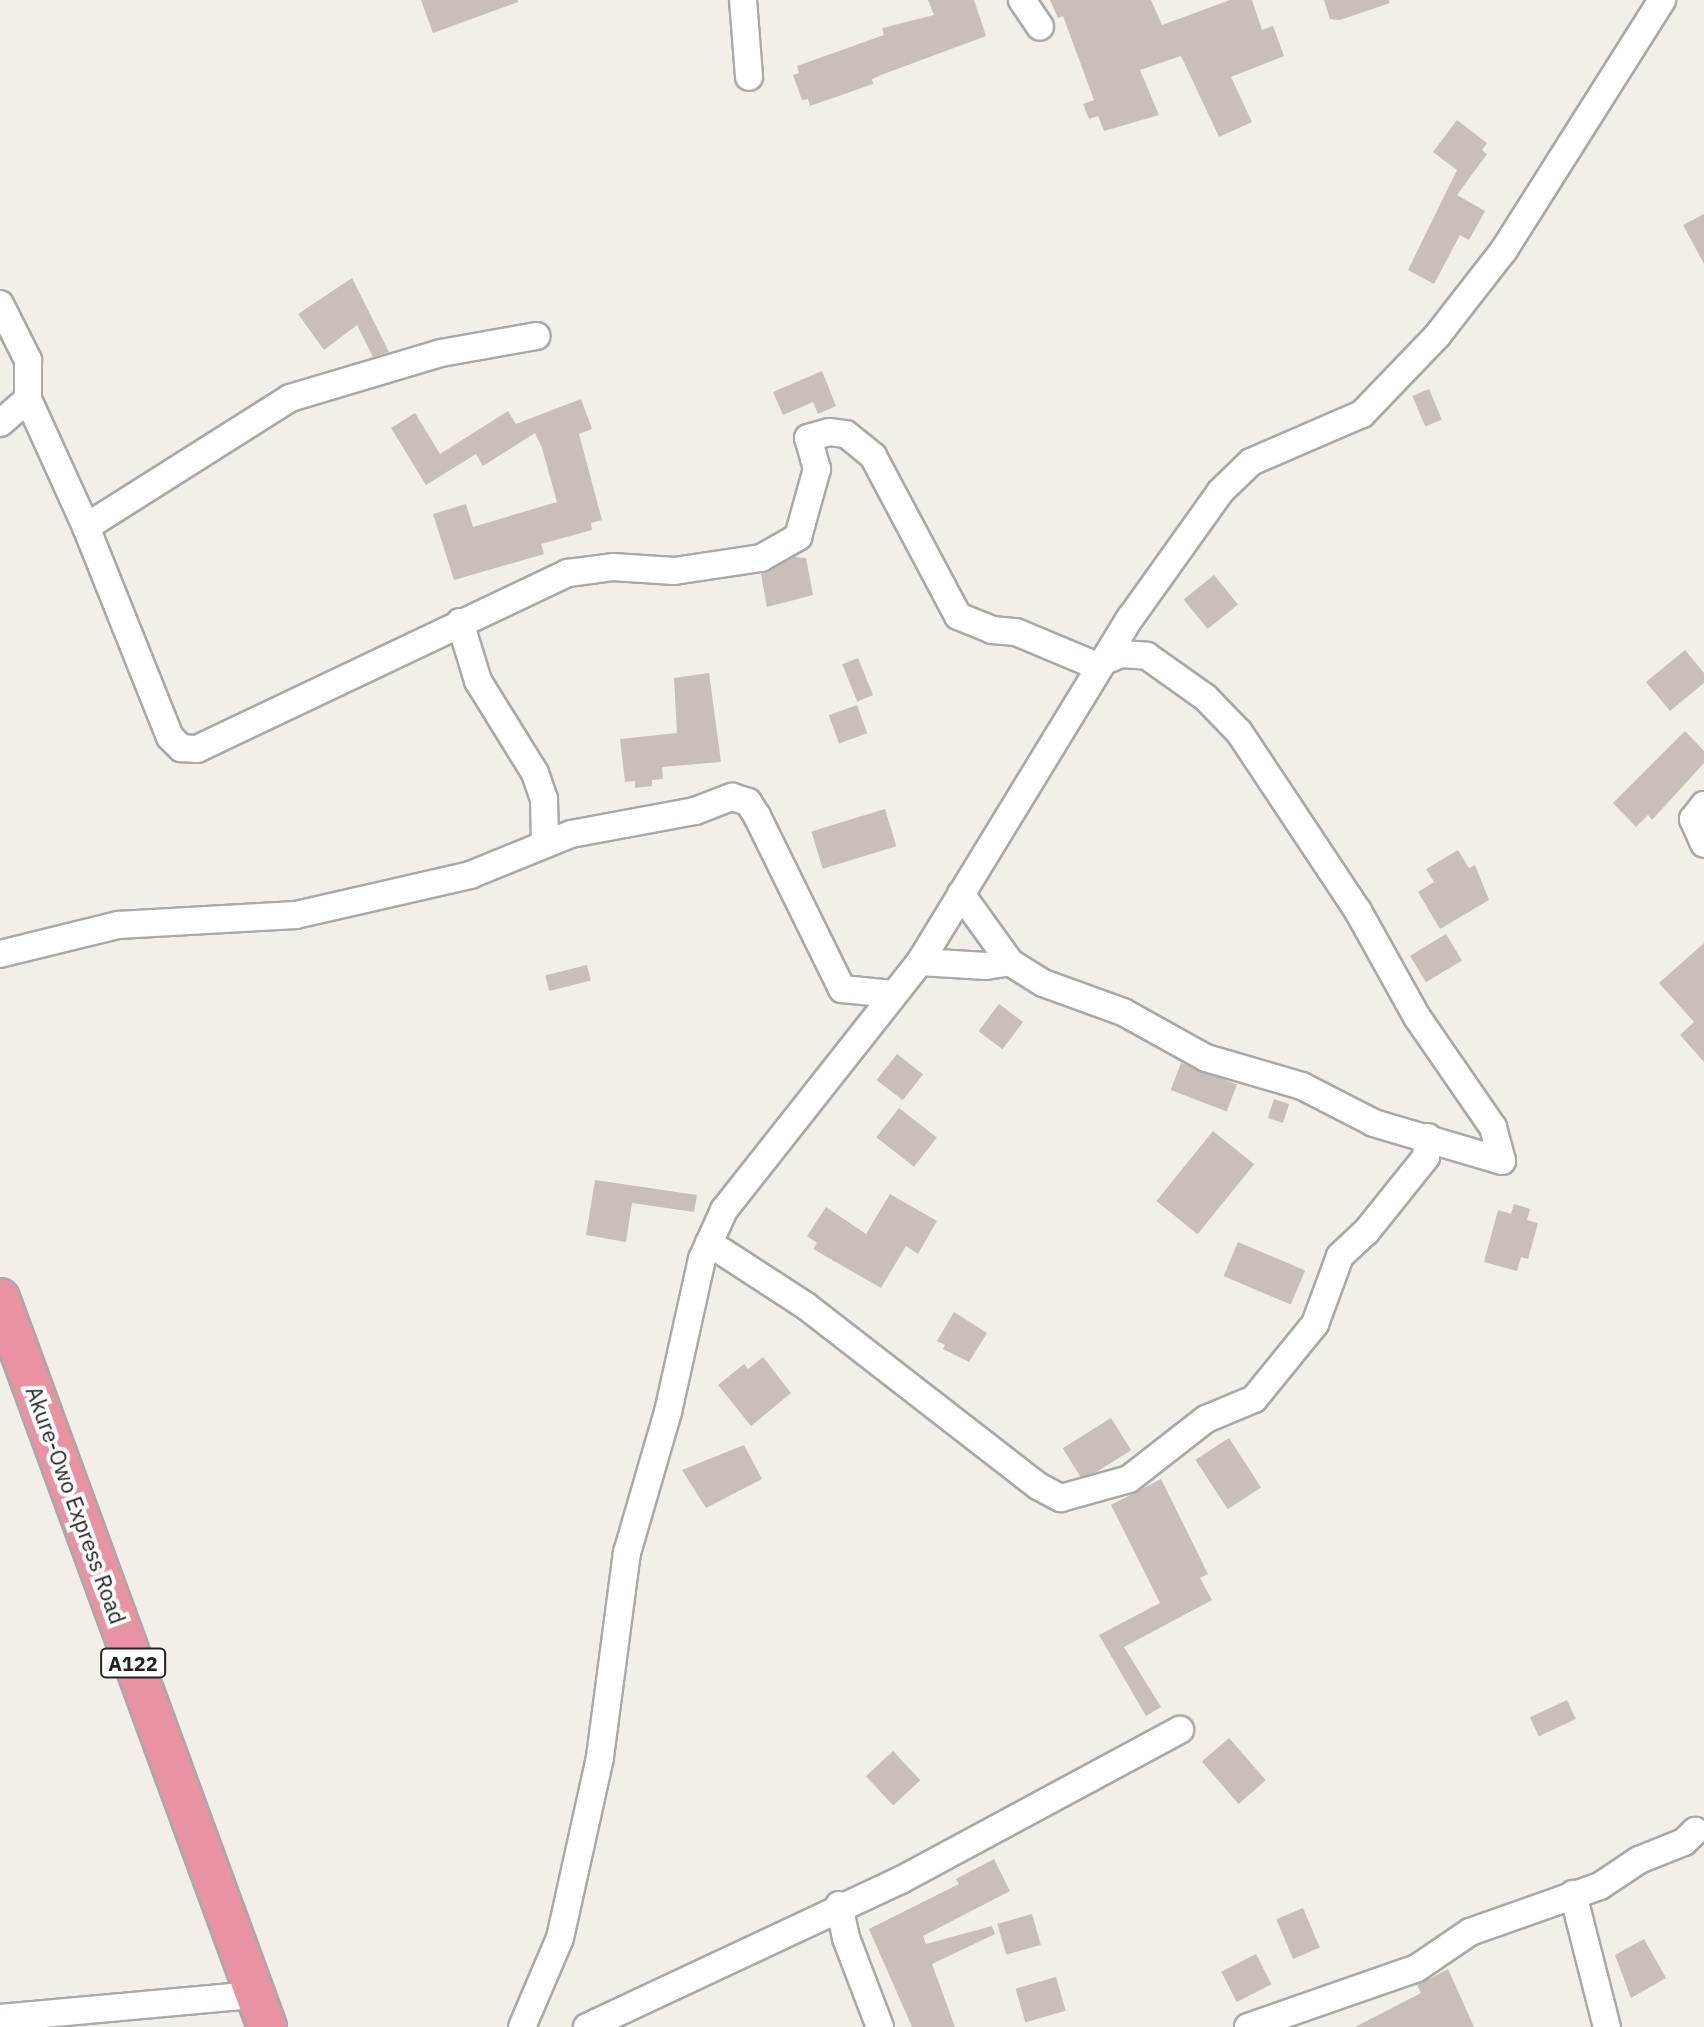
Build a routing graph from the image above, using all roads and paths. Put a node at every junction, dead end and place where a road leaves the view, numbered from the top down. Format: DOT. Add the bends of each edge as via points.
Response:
graph roads {
  1 [pos="743,0"];
  2 [pos="1022,0"];
  3 [pos="1662,0"];
  4 [pos="1040,27"];
  5 [pos="749,77"];
  6 [pos="0,304"];
  7 [pos="536,336"];
  8 [pos="28,399"];
  9 [pos="0,423"];
  10 [pos="86,527"];
  11 [pos="460,622"];
  12 [pos="1104,662"];
  13 [pos="1704,805"];
  14 [pos="545,843"];
  15 [pos="1704,844"];
  16 [pos="961,894"];
  17 [pos="0,954"];
  18 [pos="920,962"];
  19 [pos="1010,962"];
  20 [pos="842,989"];
  21 [pos="893,994"];
  22 [pos="859,1038"];
  23 [pos="1428,1137"];
  24 [pos="709,1243"];
  25 [pos="0,1298"];
  26 [pos="1180,1730"];
  27 [pos="1695,1831"];
  28 [pos="1573,1894"];
  29 [pos="839,1905"];
  30 [pos="261,2011"];
  31 [pos="0,2018"];
  32 [pos="522,2027"];
  33 [pos="587,2027"];
  34 [pos="880,2027"];
  35 [pos="1248,2027"];
  36 [pos="1607,2027"];
  1 -- 5 [label="street"];
  2 -- 4 [label="street"];
  3 -- 12 [label="street" via="1504,250 1437,336 1362,414 1251,462 1220,492"];
  6 -- 8 [label="street" via="28,360"];
  7 -- 10 [label="street" via="441,353 290,398"];
  8 -- 9 [label="street"];
  8 -- 10 [label="street"];
  10 -- 11 [label="street" via="170,737 181,748 197,749"];
  11 -- 12 [label="street" via="568,573 613,567 674,571 761,558 798,537 817,469 808,438 829,432 846,434 873,456 958,616 992,630 1016,632 1095,665"];
  11 -- 14 [label="street" via="478,681 535,773 544,799"];
  12 -- 16 [label="street"];
  12 -- 23 [label="street" via="1121,654 1147,656 1206,698 1239,732 1358,911 1417,1017 1493,1127 1502,1161"];
  13 -- 15 [label="street" via="1693,819"];
  14 -- 17 [label="street" via="470,875 296,915 118,925"];
  14 -- 20 [label="street" via="695,811 732,797 748,802"];
  16 -- 18 [label="street"];
  16 -- 19 [label="street"];
  18 -- 19 [label="street"];
  18 -- 21 [label="street"];
  19 -- 23 [label="street" via="1043,983 1123,1012 1206,1058 1302,1086 1374,1123"];
  20 -- 21 [label="street"];
  20 -- 22 [label="street"];
  21 -- 22 [label="street"];
  22 -- 24 [label="street" via="724,1210"];
  23 -- 24 [label="street" via="1426,1157 1340,1256 1315,1324 1254,1399 1206,1419 1129,1479 1061,1498 1038,1486 806,1306"];
  24 -- 32 [label="street" via="627,1553 600,1757 560,1938"];
  25 -- 30 [label="highway, Akure-Owo Express Road / A122"];
  26 -- 29 [label="street" via="901,1880"];
  27 -- 28 [label="street" via="1684,1842 1639,1860 1600,1886"];
  28 -- 35 [label="street" via="1470,1932 1389,1980 1292,2008"];
  28 -- 36 [label="street"];
  29 -- 33 [label="street"];
  29 -- 34 [label="street"];
  30 -- 31 [label="street"];
}
